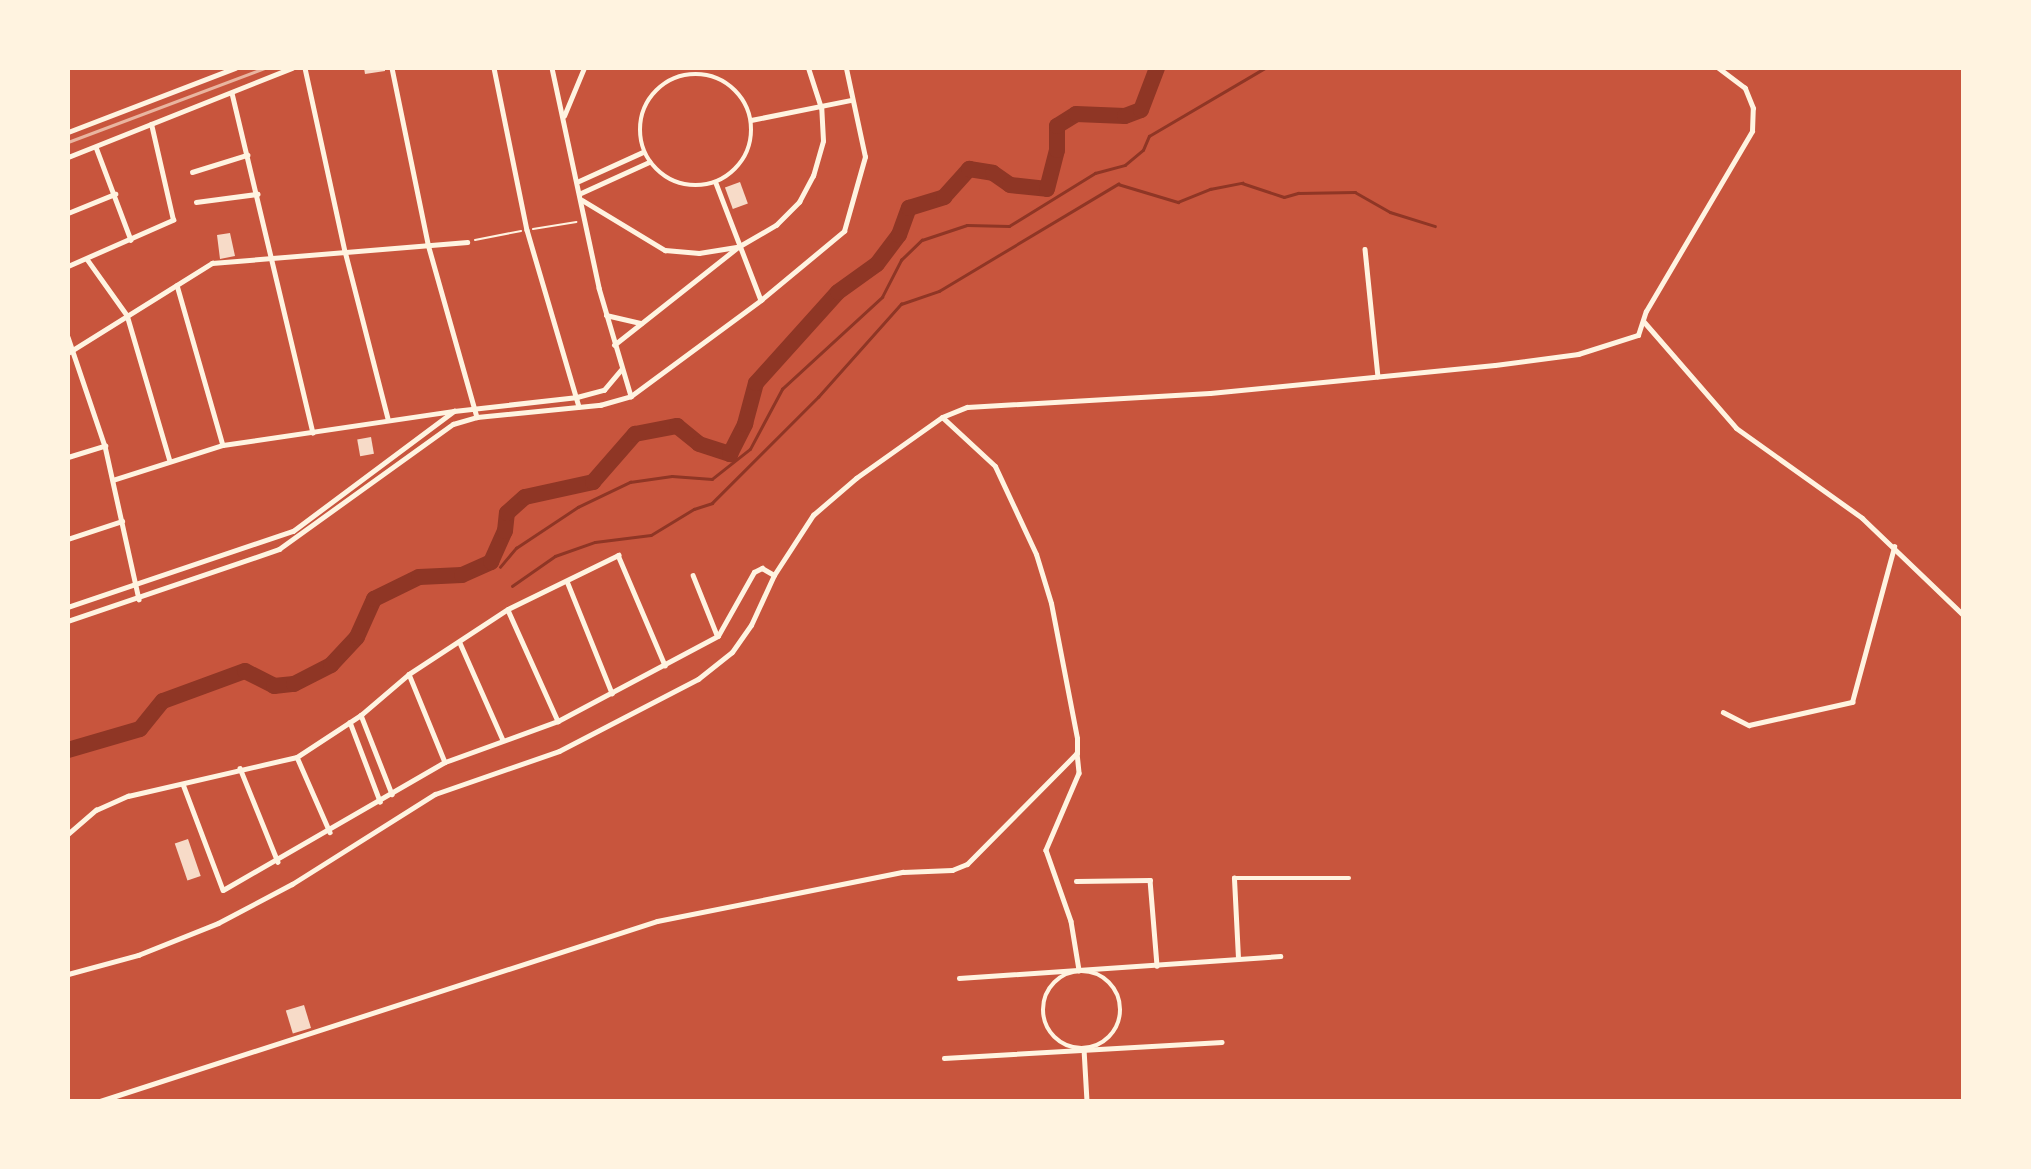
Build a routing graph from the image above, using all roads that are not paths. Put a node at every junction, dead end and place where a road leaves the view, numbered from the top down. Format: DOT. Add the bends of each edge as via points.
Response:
graph roads {
  1 [pos="235,68"];
  2 [pos="292,68"];
  3 [pos="305,68"];
  4 [pos="392,68"];
  5 [pos="494,68"];
  6 [pos="552,68"];
  7 [pos="584,68"];
  8 [pos="808,68"];
  9 [pos="846,68"];
  10 [pos="1718,68"];
  11 [pos="693,71"];
  12 [pos="232,93"];
  13 [pos="851,100"];
  14 [pos="821,108"];
  15 [pos="564,117"];
  16 [pos="751,120"];
  17 [pos="151,124"];
  18 [pos="68,132"];
  19 [pos="96,147"];
  20 [pos="643,152"];
  21 [pos="247,155"];
  22 [pos="68,157"];
  23 [pos="649,162"];
  24 [pos="192,172"];
  25 [pos="579,181"];
  26 [pos="716,183"];
  27 [pos="581,193"];
  28 [pos="115,194"];
  29 [pos="257,194"];
  30 [pos="582,200"];
  31 [pos="196,202"];
  32 [pos="68,213"];
  33 [pos="131,240"];
  34 [pos="467,242"];
  35 [pos="428,244"];
  36 [pos="738,247"];
  37 [pos="1365,249"];
  38 [pos="345,251"];
  39 [pos="273,258"];
  40 [pos="87,259"];
  41 [pos="68,266"];
  42 [pos="177,285"];
  43 [pos="761,300"];
  44 [pos="127,315"];
  45 [pos="606,315"];
  46 [pos="1644,322"];
  47 [pos="642,323"];
  48 [pos="68,337"];
  49 [pos="614,345"];
  50 [pos="76,349"];
  51 [pos="68,353"];
  52 [pos="621,370"];
  53 [pos="1378,376"];
  54 [pos="631,396"];
  55 [pos="577,397"];
  56 [pos="579,407"];
  57 [pos="475,408"];
  58 [pos="454,411"];
  59 [pos="477,417"];
  60 [pos="942,417"];
  61 [pos="388,418"];
  62 [pos="313,432"];
  63 [pos="223,445"];
  64 [pos="105,446"];
  65 [pos="68,457"];
  66 [pos="170,460"];
  67 [pos="113,480"];
  68 [pos="122,521"];
  69 [pos="69,537"];
  70 [pos="1894,547"];
  71 [pos="774,575"];
  72 [pos="694,576"];
  73 [pos="567,580"];
  74 [pos="135,588"];
  75 [pos="139,599"];
  76 [pos="68,607"];
  77 [pos="508,609"];
  78 [pos="1963,615"];
  79 [pos="68,621"];
  80 [pos="718,636"];
  81 [pos="460,643"];
  82 [pos="665,665"];
  83 [pos="408,674"];
  84 [pos="612,694"];
  85 [pos="1723,712"];
  86 [pos="361,715"];
  87 [pos="558,721"];
  88 [pos="350,722"];
  89 [pos="503,740"];
  90 [pos="375,751"];
  91 [pos="1077,753"];
  92 [pos="297,757"];
  93 [pos="363,757"];
  94 [pos="445,762"];
  95 [pos="240,768"];
  96 [pos="183,784"];
  97 [pos="391,794"];
  98 [pos="380,801"];
  99 [pos="330,832"];
  100 [pos="68,834"];
  101 [pos="278,862"];
  102 [pos="1349,878"];
  103 [pos="1076,881"];
  104 [pos="1280,956"];
  105 [pos="1238,958"];
  106 [pos="1157,966"];
  107 [pos="1079,970"];
  108 [pos="68,974"];
  109 [pos="959,978"];
  110 [pos="1222,1042"];
  111 [pos="1084,1049"];
  112 [pos="944,1058"];
  113 [pos="119,1098"];
  114 [pos="100,1101"];
  115 [pos="1087,1101"];
  1 -- 18 [label="street"];
  2 -- 12 [label="street"];
  3 -- 38 [label="street"];
  4 -- 35 [label="street"];
  5 -- 55 [label="street" via="527,230"];
  6 -- 15 [label="street"];
  7 -- 15 [label="street"];
  8 -- 14 [label="street"];
  9 -- 13 [label="street"];
  10 -- 46 [label="street" via="1745,88 1753,108 1752,131"];
  11 -- 16 [label="street" via="731,86 744,101"];
  11 -- 20 [label="street" via="667,81 648,99 639,125"];
  12 -- 17 [label="street"];
  12 -- 21 [label="street"];
  13 -- 14 [label="street"];
  13 -- 43 [label="street" via="865,157 846,228"];
  14 -- 16 [label="street"];
  14 -- 36 [label="street" via="823,141 799,202 776,225"];
  15 -- 25 [label="street"];
  16 -- 26 [label="street" via="745,158"];
  17 -- 19 [label="street"];
  17 -- 33 [label="street" via="173,220"];
  19 -- 22 [label="street"];
  19 -- 28 [label="street"];
  20 -- 23 [label="street"];
  20 -- 25 [label="street"];
  21 -- 24 [label="street"];
  21 -- 29 [label="street"];
  23 -- 26 [label="street" via="675,183 695,187"];
  23 -- 27 [label="street"];
  25 -- 27 [label="street"];
  26 -- 36 [label="street"];
  27 -- 30 [label="street"];
  28 -- 32 [label="street"];
  28 -- 33 [label="street"];
  29 -- 31 [label="street"];
  29 -- 39 [label="street"];
  30 -- 36 [label="street" via="665,250 699,253"];
  30 -- 45 [label="street"];
  33 -- 40 [label="street"];
  34 -- 35 [label="street"];
  35 -- 38 [label="street"];
  35 -- 57 [label="street"];
  36 -- 43 [label="street"];
  36 -- 47 [label="street"];
  37 -- 53 [label="street"];
  38 -- 39 [label="street"];
  38 -- 61 [label="street"];
  39 -- 42 [label="street" via="212,263"];
  39 -- 62 [label="street"];
  40 -- 41 [label="street"];
  40 -- 44 [label="street"];
  42 -- 44 [label="street"];
  42 -- 63 [label="street"];
  43 -- 54 [label="street"];
  44 -- 50 [label="street"];
  44 -- 66 [label="street"];
  45 -- 47 [label="street"];
  45 -- 49 [label="street"];
  46 -- 53 [label="street" via="1638,335 1625,342 1578,355"];
  46 -- 70 [label="street" via="1736,428 1862,518"];
  47 -- 49 [label="street"];
  48 -- 50 [label="street"];
  49 -- 52 [label="street"];
  50 -- 51 [label="street"];
  50 -- 64 [label="street"];
  52 -- 54 [label="street"];
  52 -- 55 [label="street" via="604,390"];
  53 -- 60 [label="street" via="1209,393 989,402"];
  54 -- 56 [label="street"];
  55 -- 56 [label="street"];
  55 -- 57 [label="street"];
  56 -- 59 [label="street"];
  57 -- 58 [label="street"];
  57 -- 59 [label="street"];
  58 -- 61 [label="street"];
  58 -- 74 [label="street" via="293,531"];
  59 -- 75 [label="street" via="453,424 279,549"];
  60 -- 71 [label="street" via="813,515"];
  60 -- 91 [label="street" via="992,461 1037,554 1051,603"];
  61 -- 62 [label="street"];
  62 -- 63 [label="street"];
  63 -- 66 [label="street"];
  64 -- 65 [label="street"];
  64 -- 67 [label="street"];
  66 -- 67 [label="street"];
  67 -- 68 [label="street"];
  68 -- 69 [label="street"];
  68 -- 74 [label="street"];
  70 -- 78 [label="street"];
  70 -- 85 [label="street" via="1852,702 1749,725"];
  71 -- 80 [label="street" via="762,568 754,572"];
  71 -- 108 [label="street" via="751,625 732,652 698,679 649,707 559,751 435,794 292,884 218,923 138,955"];
  72 -- 80 [label="street"];
  73 -- 77 [label="street"];
  73 -- 82 [label="street" via="618,555"];
  73 -- 84 [label="street"];
  74 -- 75 [label="street"];
  74 -- 76 [label="street"];
  75 -- 79 [label="street"];
  77 -- 81 [label="street"];
  77 -- 87 [label="street"];
  80 -- 82 [label="street"];
  81 -- 83 [label="street"];
  81 -- 89 [label="street"];
  82 -- 84 [label="street"];
  83 -- 86 [label="street"];
  83 -- 94 [label="street"];
  84 -- 87 [label="street"];
  86 -- 88 [label="street"];
  86 -- 90 [label="street"];
  87 -- 89 [label="street"];
  88 -- 92 [label="street"];
  88 -- 93 [label="street"];
  89 -- 94 [label="street"];
  90 -- 93 [label="street"];
  90 -- 97 [label="street"];
  91 -- 107 [label="street" via="1079,773 1046,850 1071,922"];
  91 -- 113 [label="street" via="967,864 952,870 903,872 657,921"];
  92 -- 95 [label="street"];
  92 -- 99 [label="street"];
  93 -- 98 [label="street"];
  94 -- 97 [label="street"];
  95 -- 96 [label="street"];
  95 -- 101 [label="street"];
  96 -- 100 [label="street" via="110,803"];
  96 -- 101 [label="street" via="223,890"];
  97 -- 98 [label="street"];
  98 -- 99 [label="street"];
  99 -- 101 [label="street"];
  102 -- 105 [label="street" via="1234,878"];
  103 -- 106 [label="street" via="1150,880"];
  104 -- 105 [label="street"];
  105 -- 106 [label="street"];
  106 -- 107 [label="street"];
  107 -- 109 [label="street"];
  107 -- 111 [label="street" via="1051,986 1044,1007 1055,1037"];
  107 -- 111 [label="street" via="1110,982 1120,1001 1113,1033"];
  110 -- 111 [label="street"];
  111 -- 112 [label="street"];
  111 -- 115 [label="street"];
  113 -- 114 [label="street"];
}
